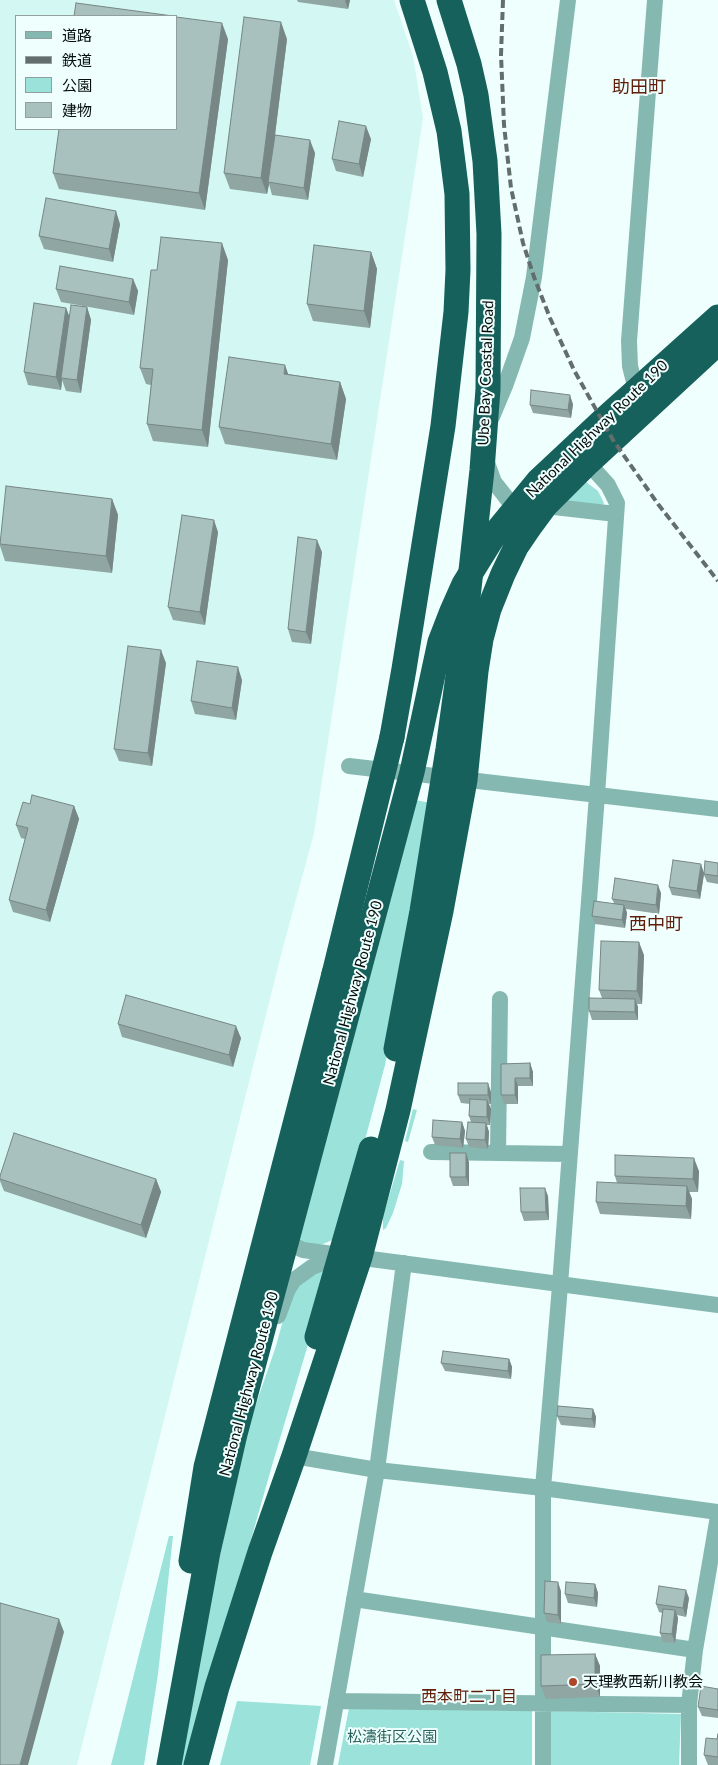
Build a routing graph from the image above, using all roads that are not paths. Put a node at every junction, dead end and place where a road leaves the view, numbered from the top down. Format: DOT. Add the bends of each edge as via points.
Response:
graph roads {
  1 [pos="412,0"];
  2 [pos="449,0"];
  3 [pos="568,0"];
  4 [pos="656,0"];
  5 [pos="718,317"];
  6 [pos="718,343"];
  7 [pos="643,398"];
  8 [pos="588,463"];
  9 [pos="530,514"];
  10 [pos="616,514"];
  11 [pos="349,766"];
  12 [pos="412,772"];
  13 [pos="465,780"];
  14 [pos="597,795"];
  15 [pos="718,809"];
  16 [pos="500,999"];
  17 [pos="432,1152"];
  18 [pos="498,1153"];
  19 [pos="569,1154"];
  20 [pos="275,1205"];
  21 [pos="286,1242"];
  22 [pos="351,1256"];
  23 [pos="404,1263"];
  24 [pos="560,1284"];
  25 [pos="718,1305"];
  26 [pos="235,1434"];
  27 [pos="294,1456"];
  28 [pos="377,1470"];
  29 [pos="543,1488"];
  30 [pos="718,1514"];
  31 [pos="260,1552"];
  32 [pos="354,1599"];
  33 [pos="542,1627"];
  34 [pos="696,1650"];
  35 [pos="182,1686"];
  36 [pos="336,1701"];
  37 [pos="542,1702"];
  38 [pos="689,1705"];
  39 [pos="169,1765"];
  40 [pos="196,1765"];
  41 [pos="325,1765"];
  42 [pos="543,1765"];
  43 [pos="688,1765"];
  1 -- 20 [label="highway, bridge" via="436,72 449,131 457,194 458,270 450,368 392,737"];
  2 -- 22 [label="highway, Ube Bay Coastal Road, bridge" via="469,64 481,127 488,206 488,389 482,470 465,624 421,920"];
  3 -- 9 [label="street" via="534,277 522,338 482,452 494,482"];
  4 -- 7 [label="street" via="629,341 630,366"];
  5 -- 7 [label="highway, National Highway Route 190"];
  6 -- 7 [label="highway, National Highway Route 190"];
  7 -- 8 [label="highway, National Highway Route 190"];
  7 -- 9 [label="highway, National Highway Route 190" via="540,480"];
  8 -- 9 [label="highway, National Highway Route 190"];
  8 -- 10 [label="street" via="608,485 617,503"];
  9 -- 10 [label="street"];
  9 -- 12 [label="highway, National Highway Route 190" via="482,555 452,610 440,642"];
  9 -- 13 [label="highway, National Highway Route 190" via="489,609 481,639"];
  10 -- 14 [label="street"];
  11 -- 12 [label="street"];
  12 -- 13 [label="street"];
  12 -- 21 [label="highway, National Highway Route 190"];
  13 -- 14 [label="street"];
  13 -- 22 [label="highway, National Highway Route 190" via="403,1091"];
  14 -- 15 [label="street"];
  14 -- 19 [label="street"];
  16 -- 18 [label="street"];
  17 -- 18 [label="street"];
  18 -- 19 [label="street"];
  19 -- 24 [label="street"];
  20 -- 21 [label="street" via="275,1224"];
  20 -- 35 [label="highway" via="206,1467 192,1546"];
  21 -- 22 [label="street" via="303,1250"];
  21 -- 26 [label="highway, National Highway Route 190"];
  22 -- 23 [label="street"];
  22 -- 26 [label="street" via="312,1267 294,1280"];
  22 -- 27 [label="highway, National Highway Route 190"];
  22 -- 31 [label="highway" via="281,1457"];
  23 -- 24 [label="street"];
  23 -- 28 [label="street"];
  24 -- 25 [label="street"];
  24 -- 29 [label="street"];
  26 -- 35 [label="highway, National Highway Route 190"];
  27 -- 28 [label="street"];
  27 -- 31 [label="highway, National Highway Route 190"];
  28 -- 29 [label="street"];
  28 -- 32 [label="street"];
  29 -- 30 [label="street"];
  29 -- 33 [label="street"];
  30 -- 34 [label="street"];
  31 -- 40 [label="highway, National Highway Route 190"];
  32 -- 33 [label="street"];
  32 -- 36 [label="street"];
  33 -- 34 [label="street"];
  33 -- 37 [label="street"];
  34 -- 38 [label="street"];
  35 -- 39 [label="highway, National Highway Route 190"];
  36 -- 37 [label="street"];
  36 -- 41 [label="street"];
  37 -- 38 [label="street"];
  37 -- 42 [label="street"];
  38 -- 43 [label="street"];
}
